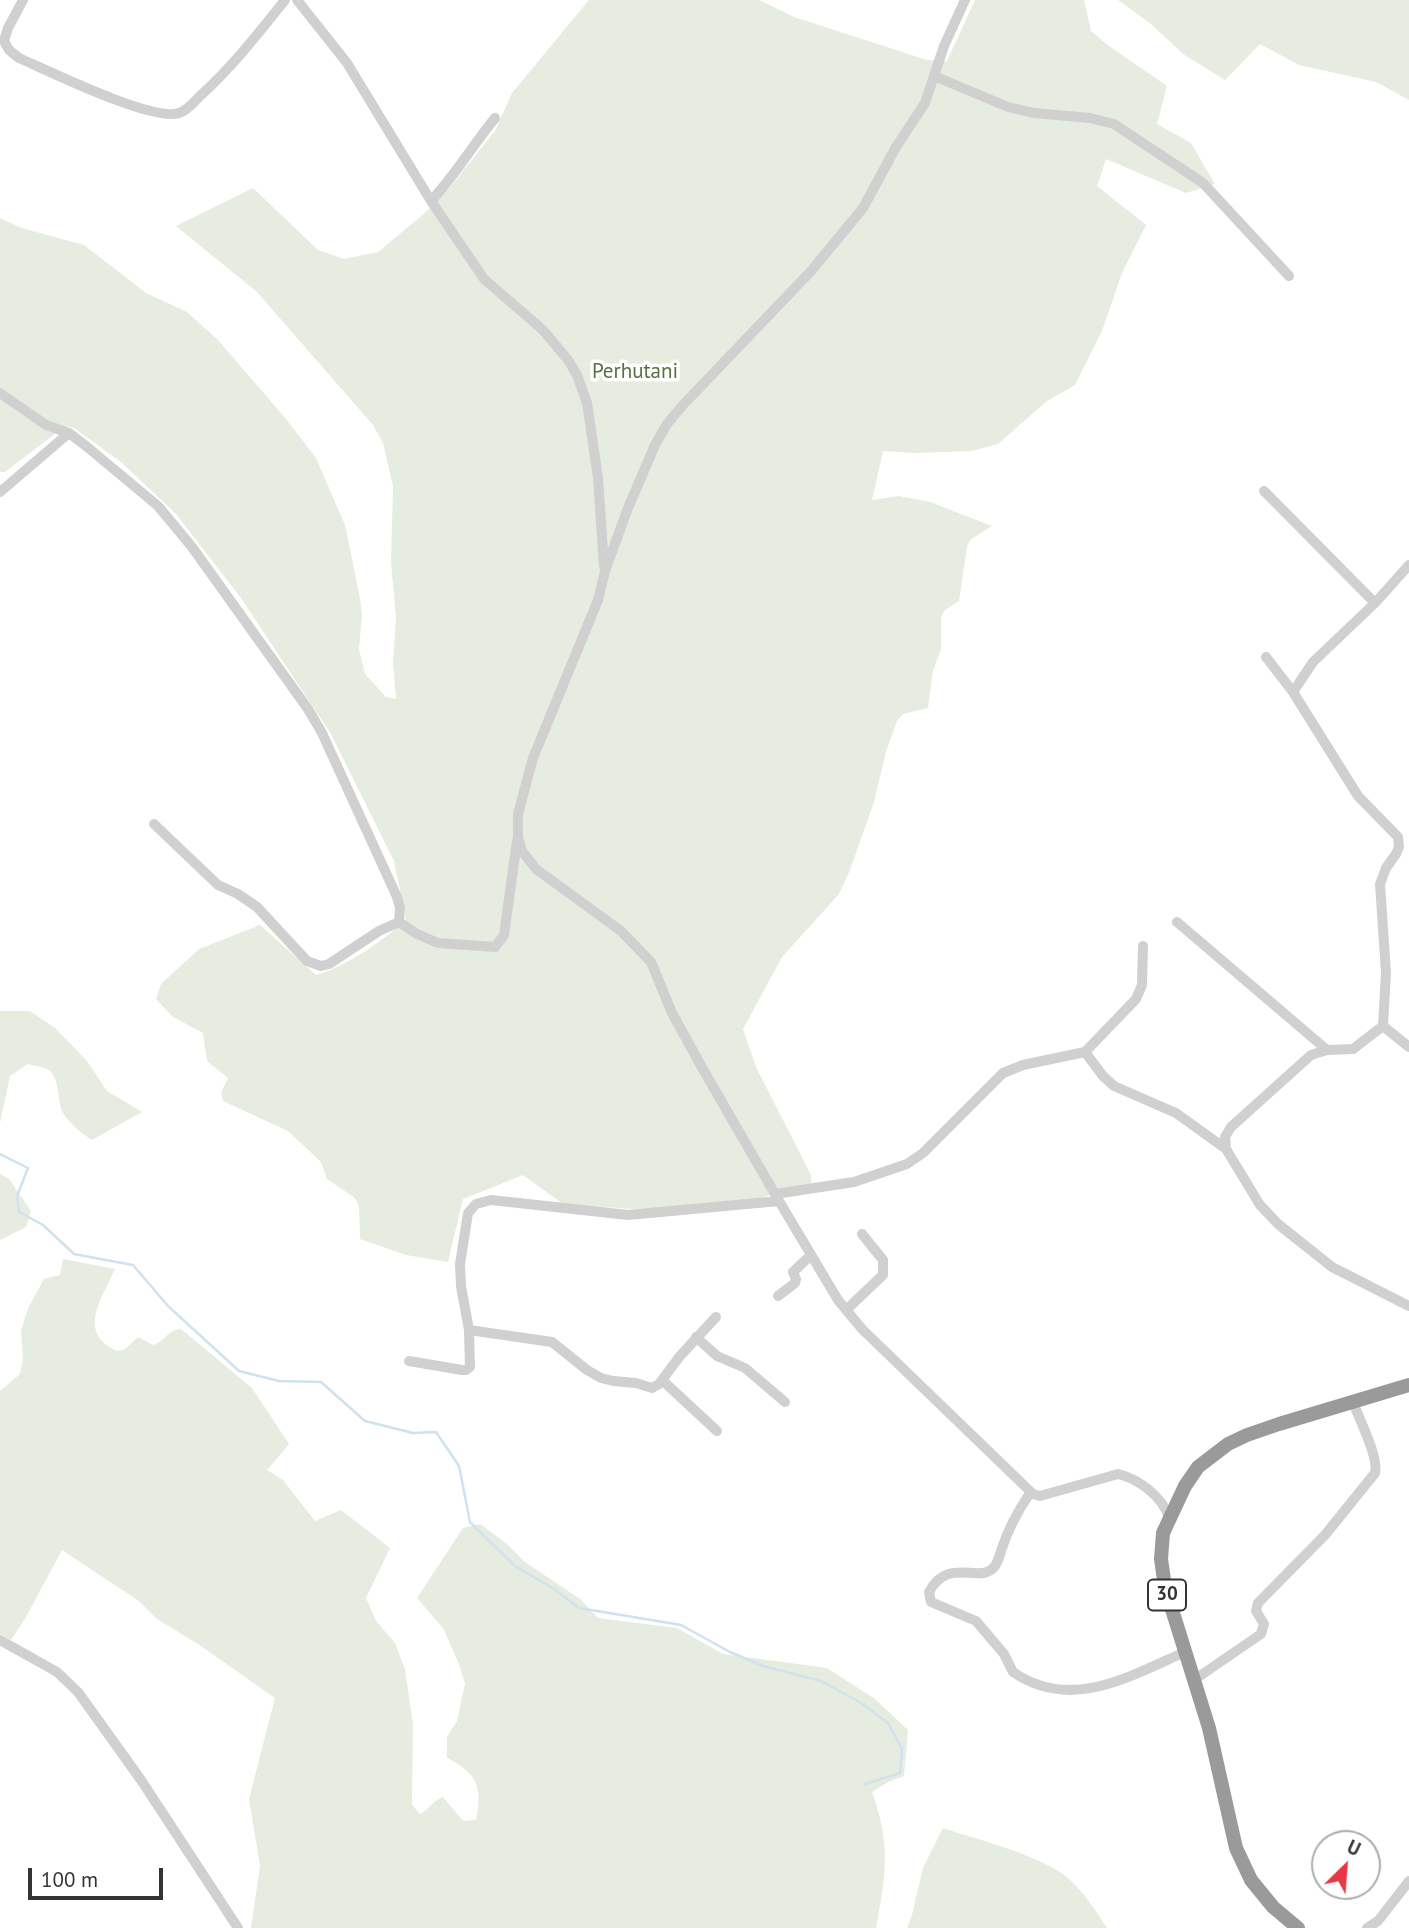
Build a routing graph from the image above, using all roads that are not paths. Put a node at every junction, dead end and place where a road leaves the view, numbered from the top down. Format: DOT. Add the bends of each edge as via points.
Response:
graph roads {
  1 [pos="23,0"];
  2 [pos="285,0"];
  3 [pos="297,0"];
  4 [pos="965,0"];
  5 [pos="934,76"];
  6 [pos="495,118"];
  7 [pos="431,201"];
  8 [pos="1289,276"];
  9 [pos="0,393"];
  10 [pos="69,433"];
  11 [pos="1264,491"];
  12 [pos="0,492"];
  13 [pos="1409,565"];
  14 [pos="605,571"];
  15 [pos="1375,603"];
  16 [pos="1266,657"];
  17 [pos="1293,692"];
  18 [pos="154,824"];
  19 [pos="518,837"];
  20 [pos="1409,850"];
  21 [pos="1396,853"];
  22 [pos="399,922"];
  23 [pos="1177,922"];
  24 [pos="1143,946"];
  25 [pos="1383,1026"];
  26 [pos="1409,1047"];
  27 [pos="1327,1050"];
  28 [pos="1085,1052"];
  29 [pos="1226,1149"];
  30 [pos="777,1198"];
  31 [pos="862,1234"];
  32 [pos="811,1255"];
  33 [pos="778,1296"];
  34 [pos="1409,1306"];
  35 [pos="846,1310"];
  36 [pos="716,1317"];
  37 [pos="469,1330"];
  38 [pos="696,1338"];
  39 [pos="409,1361"];
  40 [pos="662,1380"];
  41 [pos="1409,1385"];
  42 [pos="785,1402"];
  43 [pos="1353,1402"];
  44 [pos="717,1431"];
  45 [pos="1030,1493"];
  46 [pos="1169,1518"];
  47 [pos="0,1640"];
  48 [pos="1185,1652"];
  49 [pos="1194,1680"];
  50 [pos="1409,1881"];
  51 [pos="1405,1893"];
  52 [pos="1376,1925"];
  53 [pos="238,1928"];
  54 [pos="1298,1928"];
  55 [pos="1367,1928"];
  1 -- 2 [label="street" via="4,41 19,58 127,104 166,114 186,109 219,79"];
  3 -- 7 [label="street" via="347,63"];
  4 -- 5 [label="street"];
  5 -- 8 [label="street" via="1008,107 1114,124 1203,183"];
  5 -- 14 [label="street" via="925,103 855,218 813,271 667,424"];
  6 -- 7 [label="street"];
  7 -- 14 [label="street" via="484,279 543,330 577,375 587,403 598,478"];
  9 -- 10 [label="street" via="46,425"];
  10 -- 12 [label="street"];
  10 -- 22 [label="street" via="158,506 293,684 322,733 397,897"];
  11 -- 15 [label="street"];
  13 -- 15 [label="street"];
  14 -- 19 [label="street" via="598,600 533,758 518,814"];
  15 -- 17 [label="street" via="1313,662"];
  16 -- 17 [label="street"];
  17 -- 21 [label="street" via="1358,796 1394,831 1399,842"];
  18 -- 22 [label="street" via="218,885 257,907 314,965 329,964"];
  19 -- 22 [label="street" via="504,935 495,947 438,943"];
  19 -- 30 [label="street" via="536,869 621,931 651,962 672,1013"];
  20 -- 21 [label="street"];
  21 -- 25 [label="street" via="1381,884 1386,973"];
  23 -- 27 [label="street"];
  24 -- 28 [label="street" via="1142,985 1136,999"];
  25 -- 26 [label="street"];
  25 -- 27 [label="street" via="1353,1049"];
  27 -- 29 [label="street" via="1306,1059 1231,1127"];
  28 -- 29 [label="street" via="1114,1086 1176,1113"];
  28 -- 30 [label="street" via="1003,1073 915,1160 853,1182"];
  29 -- 34 [label="street" via="1250,1193 1278,1224 1332,1267"];
  30 -- 32 [label="street"];
  30 -- 37 [label="street" via="628,1215 491,1200 476,1204 468,1213 460,1264"];
  31 -- 35 [label="street" via="883,1261 883,1275"];
  32 -- 33 [label="street" via="793,1272 795,1283"];
  32 -- 35 [label="street"];
  35 -- 45 [label="street"];
  36 -- 38 [label="street"];
  37 -- 39 [label="street" via="466,1370"];
  37 -- 40 [label="street" via="552,1342 593,1374 613,1381 652,1388"];
  38 -- 40 [label="street"];
  38 -- 42 [label="street" via="717,1356 745,1368"];
  40 -- 44 [label="street"];
  41 -- 43 [label="highway, 30"];
  43 -- 46 [label="highway, 30" via="1228,1444 1198,1467"];
  43 -- 49 [label="street" via="1373,1455 1375,1474 1325,1535 1258,1603 1256,1611 1264,1624 1261,1634"];
  45 -- 46 [label="street" via="1040,1496 1118,1474 1159,1499"];
  45 -- 48 [label="street" via="1011,1521 996,1566 987,1573 953,1573 941,1579 929,1592 930,1602 976,1621 1013,1672 1052,1687 1095,1689"];
  46 -- 48 [label="highway, 30" via="1161,1545 1162,1573"];
  47 -- 53 [label="street" via="57,1672 78,1692"];
  48 -- 49 [label="highway, 30"];
  49 -- 54 [label="highway, 30" via="1240,1859 1262,1895"];
  50 -- 51 [label="street"];
  51 -- 52 [label="street"];
  52 -- 55 [label="street"];
}
